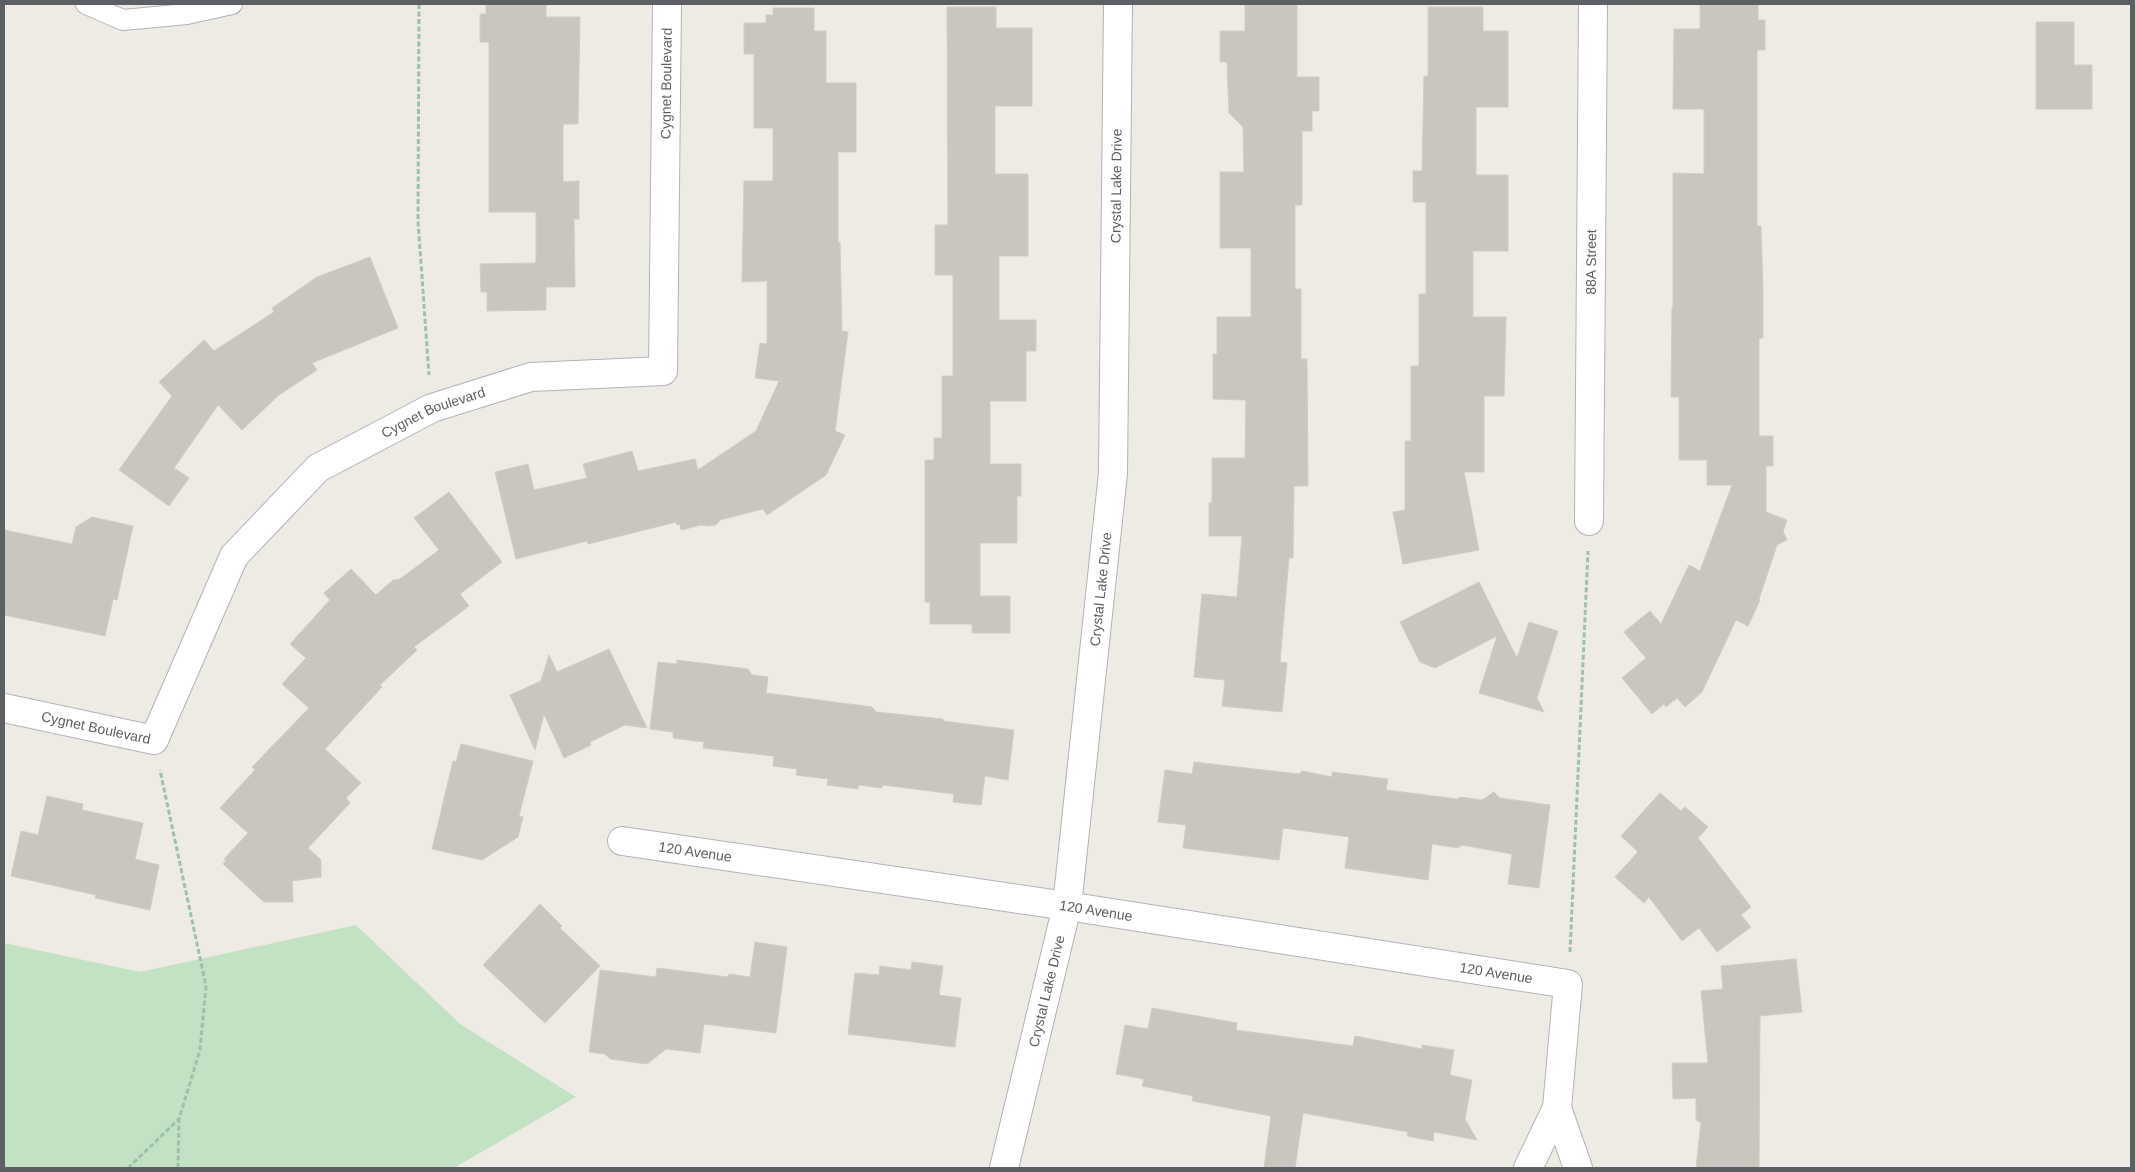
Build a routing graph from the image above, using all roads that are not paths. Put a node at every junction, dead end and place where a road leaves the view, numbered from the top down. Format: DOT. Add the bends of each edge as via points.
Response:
graph roads {
  1 [pos="86,4"];
  2 [pos="232,4"];
  3 [pos="667,4"];
  4 [pos="1118,4"];
  5 [pos="1593,4"];
  6 [pos="1589,521"];
  7 [pos="4,708"];
  8 [pos="622,841"];
  9 [pos="1067,906"];
  10 [pos="1556,1108"];
  11 [pos="1004,1168"];
  12 [pos="1528,1168"];
  13 [pos="1578,1168"];
  1 -- 2 [label="lane" via="123,20 187,14"];
  3 -- 7 [label="street, Cygnet Boulevard" via="663,371 531,377 432,408 318,468 234,556 154,740"];
  4 -- 9 [label="street, Crystal Lake Drive" via="1113,473"];
  5 -- 6 [label="street, 88A Street"];
  8 -- 9 [label="street, 120 Avenue"];
  9 -- 10 [label="street, 120 Avenue" via="1568,984"];
  9 -- 11 [label="street, Crystal Lake Drive"];
  10 -- 12 [label="street"];
  10 -- 13 [label="street"];
}
